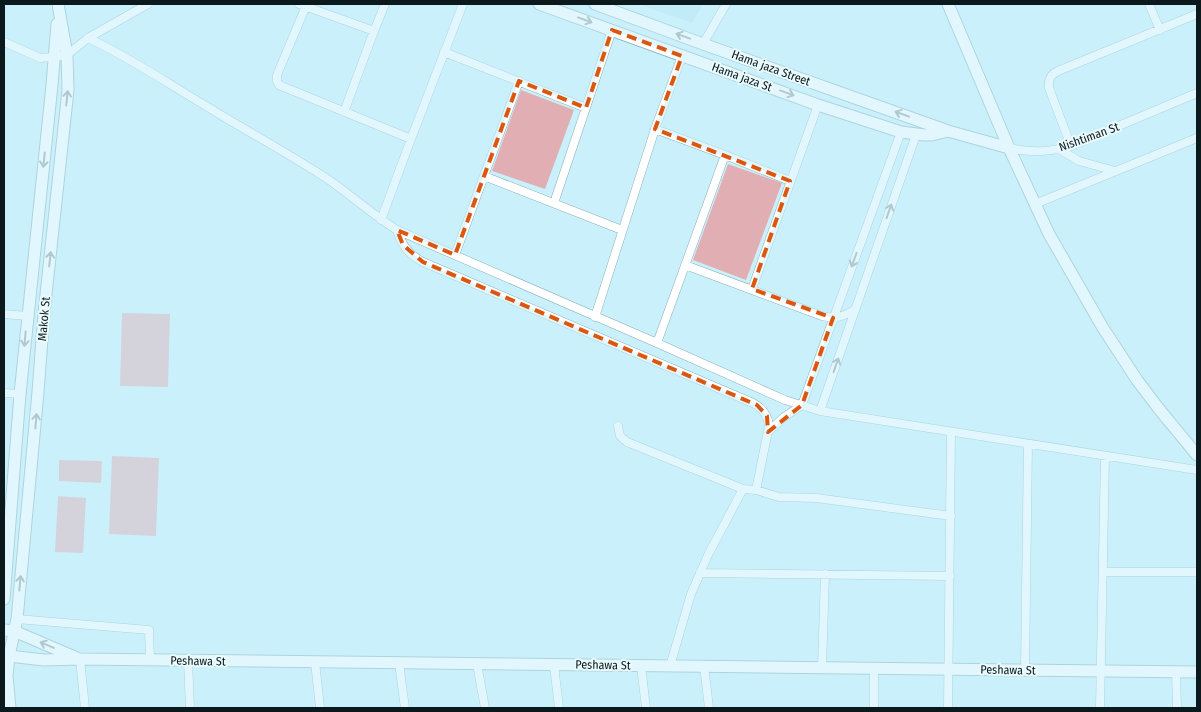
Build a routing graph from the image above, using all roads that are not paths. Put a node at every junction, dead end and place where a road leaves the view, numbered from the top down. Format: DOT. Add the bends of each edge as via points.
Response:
graph roads {
  1 [pos="148,4"];
  2 [pos="385,4"];
  3 [pos="463,4"];
  4 [pos="539,4"];
  5 [pos="595,4"];
  6 [pos="726,4"];
  7 [pos="948,4"];
  8 [pos="1149,4"];
  9 [pos="58,5"];
  10 [pos="302,5"];
  11 [pos="1197,14"];
  12 [pos="612,30"];
  13 [pos="1160,30"];
  14 [pos="374,31"];
  15 [pos="88,38"];
  16 [pos="4,42"];
  17 [pos="703,44"];
  18 [pos="444,52"];
  19 [pos="67,55"];
  20 [pos="682,56"];
  21 [pos="54,58"];
  22 [pos="519,81"];
  23 [pos="1197,93"];
  24 [pos="818,104"];
  25 [pos="586,108"];
  26 [pos="344,112"];
  27 [pos="655,129"];
  28 [pos="948,131"];
  29 [pos="901,132"];
  30 [pos="916,135"];
  31 [pos="411,138"];
  32 [pos="1197,138"];
  33 [pos="1071,146"];
  34 [pos="1009,148"];
  35 [pos="1059,149"];
  36 [pos="725,155"];
  37 [pos="1115,171"];
  38 [pos="484,176"];
  39 [pos="790,181"];
  40 [pos="554,203"];
  41 [pos="1035,204"];
  42 [pos="381,220"];
  43 [pos="396,230"];
  44 [pos="622,230"];
  45 [pos="455,255"];
  46 [pos="685,265"];
  47 [pos="752,289"];
  48 [pos="855,309"];
  49 [pos="4,314"];
  50 [pos="27,316"];
  51 [pos="595,316"];
  52 [pos="833,318"];
  53 [pos="657,343"];
  54 [pos="4,392"];
  55 [pos="20,394"];
  56 [pos="802,406"];
  57 [pos="820,411"];
  58 [pos="618,426"];
  59 [pos="768,432"];
  60 [pos="951,432"];
  61 [pos="1028,444"];
  62 [pos="1197,455"];
  63 [pos="1105,456"];
  64 [pos="1197,470"];
  65 [pos="743,489"];
  66 [pos="756,490"];
  67 [pos="951,516"];
  68 [pos="1103,572"];
  69 [pos="1197,572"];
  70 [pos="700,573"];
  71 [pos="825,574"];
  72 [pos="950,576"];
  73 [pos="4,599"];
  74 [pos="12,627"];
  75 [pos="8,643"];
  76 [pos="9,656"];
  77 [pos="80,659"];
  78 [pos="150,660"];
  79 [pos="188,660"];
  80 [pos="315,662"];
  81 [pos="399,663"];
  82 [pos="477,664"];
  83 [pos="554,665"];
  84 [pos="641,666"];
  85 [pos="670,666"];
  86 [pos="704,666"];
  87 [pos="822,668"];
  88 [pos="874,668"];
  89 [pos="948,669"];
  90 [pos="1025,670"];
  91 [pos="1100,671"];
  92 [pos="1176,672"];
  93 [pos="1197,672"];
  94 [pos="10,708"];
  95 [pos="85,708"];
  96 [pos="190,708"];
  97 [pos="320,708"];
  98 [pos="405,708"];
  99 [pos="485,708"];
  100 [pos="559,708"];
  101 [pos="646,708"];
  102 [pos="708,708"];
  103 [pos="874,708"];
  104 [pos="948,708"];
  105 [pos="1100,708"];
  106 [pos="1177,708"];
  1 -- 15 [label="street"];
  2 -- 14 [label="street"];
  3 -- 18 [label="street"];
  4 -- 12 [label="street, Hama jaza St, one-way"];
  17 -- 5 [label="street, Hama jaza Street, one-way"];
  6 -- 17 [label="street"];
  7 -- 34 [label="street"];
  8 -- 13 [label="street"];
  9 -- 19 [label="street, Makok St"];
  9 -- 21 [label="street, Makok St"];
  10 -- 14 [label="street"];
  10 -- 26 [label="street" via="277,80 282,87"];
  11 -- 13 [label="street"];
  12 -- 20 [label="street, Hama jaza St"];
  12 -- 25 [label="street"];
  13 -- 33 [label="street" via="1052,75 1049,88"];
  14 -- 26 [label="street"];
  15 -- 19 [label="street"];
  15 -- 42 [label="street" via="127,57 317,173"];
  16 -- 21 [label="street" via="40,58"];
  28 -- 17 [label="street, Hama jaza Street, one-way"];
  18 -- 22 [label="street"];
  18 -- 31 [label="street"];
  19 -- 21 [label="street"];
  74 -- 19 [label="street, Makok St, one-way" via="68,90"];
  20 -- 24 [label="street, Hama jaza St, one-way"];
  20 -- 27 [label="street"];
  21 -- 50 [label="street, Makok St, one-way"];
  22 -- 25 [label="street"];
  22 -- 38 [label="street"];
  23 -- 33 [label="street, Nishtiman St"];
  24 -- 29 [label="street, Hama jaza St"];
  24 -- 39 [label="street"];
  25 -- 40 [label="street"];
  26 -- 31 [label="street"];
  27 -- 36 [label="street"];
  27 -- 44 [label="street"];
  28 -- 30 [label="street, Hama jaza St"];
  28 -- 34 [label="street, Nishtiman St"];
  29 -- 30 [label="street, Hama jaza St"];
  29 -- 52 [label="street, one-way"];
  48 -- 30 [label="street, one-way"];
  31 -- 42 [label="street"];
  32 -- 37 [label="street"];
  33 -- 35 [label="street, Nishtiman St"];
  34 -- 35 [label="street, Nishtiman St" via="1034,152"];
  34 -- 41 [label="street"];
  35 -- 37 [label="street" via="1084,163"];
  36 -- 39 [label="street"];
  36 -- 46 [label="street"];
  37 -- 41 [label="street"];
  38 -- 40 [label="street"];
  38 -- 45 [label="street"];
  39 -- 47 [label="street"];
  40 -- 44 [label="street"];
  41 -- 62 [label="street" via="1103,328 1137,380"];
  42 -- 43 [label="street"];
  43 -- 45 [label="street"];
  43 -- 59 [label="street" via="402,245 417,259 757,405 767,416"];
  44 -- 51 [label="street"];
  45 -- 51 [label="street"];
  46 -- 47 [label="street"];
  46 -- 53 [label="street"];
  47 -- 52 [label="street"];
  48 -- 52 [label="street"];
  57 -- 48 [label="street, one-way"];
  49 -- 50 [label="street"];
  50 -- 55 [label="street, Makok St, one-way"];
  51 -- 53 [label="street"];
  52 -- 56 [label="street"];
  53 -- 56 [label="street"];
  54 -- 55 [label="street"];
  55 -- 73 [label="street, Makok St"];
  56 -- 57 [label="street"];
  56 -- 59 [label="street"];
  57 -- 60 [label="street"];
  58 -- 65 [label="street" via="620,436 627,442"];
  59 -- 66 [label="street"];
  60 -- 61 [label="street"];
  60 -- 67 [label="street"];
  61 -- 63 [label="street"];
  61 -- 90 [label="street"];
  63 -- 64 [label="street"];
  63 -- 68 [label="street"];
  65 -- 66 [label="street"];
  65 -- 70 [label="street"];
  66 -- 67 [label="street" via="780,497 816,498"];
  67 -- 72 [label="street"];
  68 -- 69 [label="street"];
  68 -- 91 [label="street"];
  70 -- 71 [label="street"];
  70 -- 85 [label="street"];
  71 -- 72 [label="street"];
  71 -- 87 [label="street"];
  72 -- 89 [label="street"];
  74 -- 75 [label="street, Makok St"];
  77 -- 74 [label="street, one-way"];
  74 -- 78 [label="street" via="149,630"];
  75 -- 76 [label="street, Makok St"];
  76 -- 77 [label="street, Peshawa St" via="44,660"];
  76 -- 94 [label="street, Makok St"];
  77 -- 78 [label="street, Peshawa St"];
  77 -- 95 [label="street"];
  78 -- 79 [label="street, Peshawa St"];
  79 -- 80 [label="street, Peshawa St"];
  79 -- 96 [label="street"];
  80 -- 81 [label="street, Peshawa St"];
  80 -- 97 [label="street"];
  81 -- 82 [label="street, Peshawa St"];
  81 -- 98 [label="street"];
  82 -- 83 [label="street, Peshawa St"];
  82 -- 99 [label="street"];
  83 -- 84 [label="street, Peshawa St"];
  83 -- 100 [label="street"];
  84 -- 85 [label="street, Peshawa St"];
  84 -- 101 [label="street"];
  85 -- 86 [label="street, Peshawa St"];
  86 -- 87 [label="street, Peshawa St"];
  86 -- 102 [label="street"];
  87 -- 88 [label="street, Peshawa St"];
  88 -- 89 [label="street, Peshawa St"];
  88 -- 103 [label="street"];
  89 -- 90 [label="street, Peshawa St"];
  89 -- 104 [label="street"];
  90 -- 91 [label="street, Peshawa St"];
  91 -- 92 [label="street, Peshawa St"];
  91 -- 105 [label="street"];
  92 -- 93 [label="street, Peshawa St"];
  92 -- 106 [label="street"];
}
